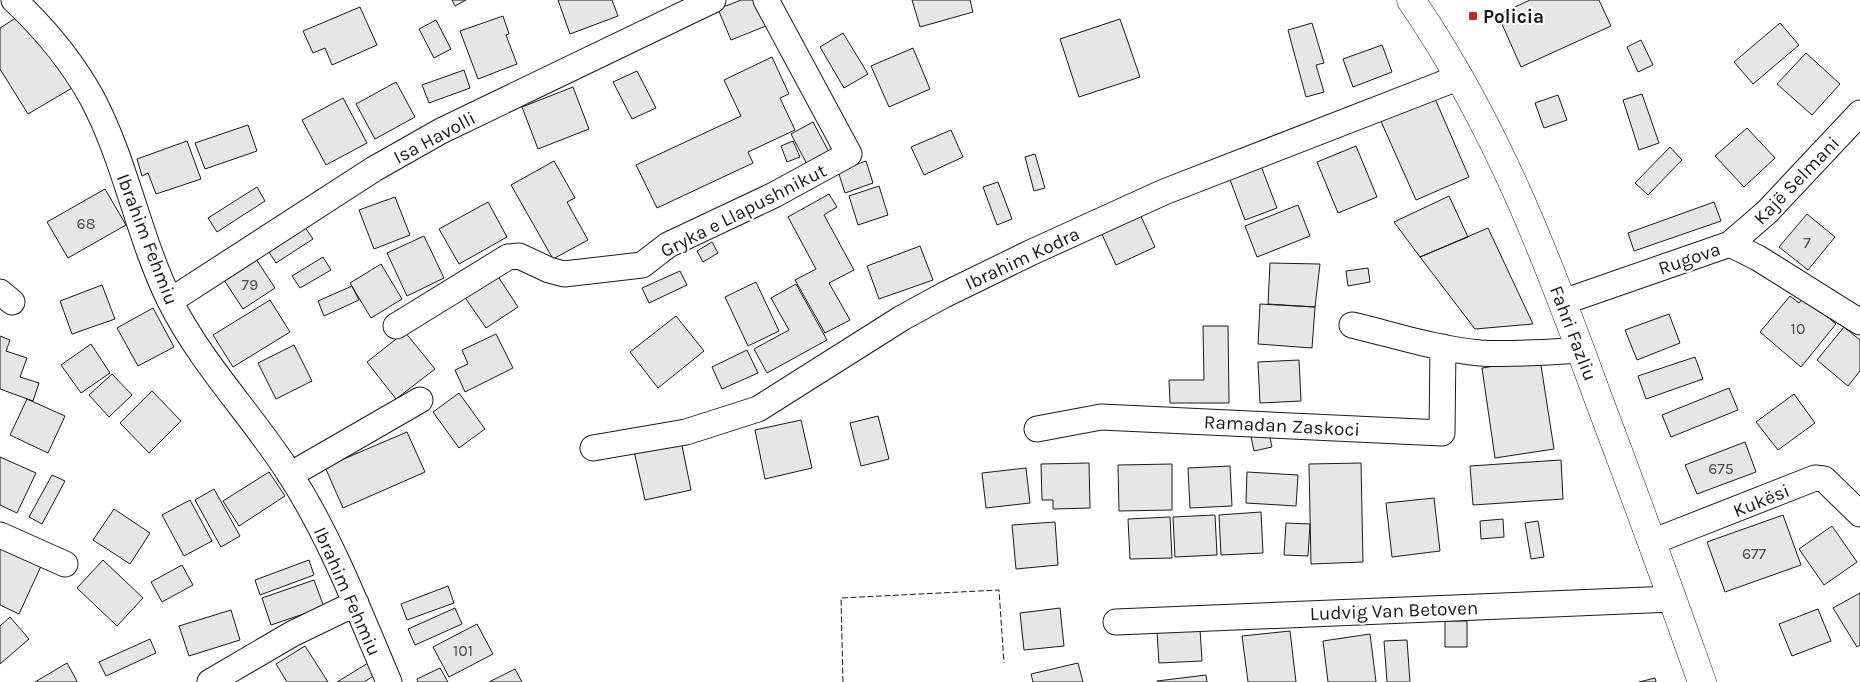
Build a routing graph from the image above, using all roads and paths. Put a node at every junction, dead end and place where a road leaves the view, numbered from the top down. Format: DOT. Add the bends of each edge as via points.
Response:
graph roads {
  1 [pos="14,0"];
  2 [pos="713,0"];
  3 [pos="766,0"];
  4 [pos="1411,0"];
  5 [pos="1460,78"];
  6 [pos="1860,112"];
  7 [pos="1730,244"];
  8 [pos="170,301"];
  9 [pos="1562,302"];
  10 [pos="1860,322"];
  11 [pos="1352,325"];
  12 [pos="396,326"];
  13 [pos="1443,347"];
  14 [pos="1581,350"];
  15 [pos="420,400"];
  16 [pos="1037,429"];
  17 [pos="593,448"];
  18 [pos="290,474"];
  19 [pos="1860,514"];
  20 [pos="0,535"];
  21 [pos="1652,542"];
  22 [pos="64,564"];
  23 [pos="1672,599"];
  24 [pos="356,603"];
  25 [pos="1116,622"];
  26 [pos="210,682"];
  27 [pos="389,682"];
  28 [pos="1702,682"];
  1 -- 8 [label="street, Ibrahim Fehmiu" via="43,27 67,57 92,99 114,149"];
  2 -- 8 [label="street, Isa Havolli" via="433,136 374,169"];
  3 -- 12 [label="street, Gryka e Llapushnikut" via="849,154 774,195 668,245 642,265 564,274 519,256 508,257"];
  4 -- 5 [label="main road, Fahri Fazliu"];
  5 -- 9 [label="main road, Fahri Fazliu" via="1506,164"];
  5 -- 17 [label="street, Ibrahim Kodra" via="1164,192 1030,253 902,318 758,409 686,432"];
  6 -- 7 [label="street, Kajë Selmani" via="1767,212"];
  7 -- 9 [label="street, Rugova"];
  7 -- 10 [label="street, Rugova"];
  8 -- 18 [label="street, Ibrahim Fehmiu" via="223,384"];
  9 -- 14 [label="main road, Fahri Fazliu"];
  11 -- 13 [label="street"];
  13 -- 14 [label="street" via="1480,353"];
  13 -- 16 [label="street, Ramadan Zaskoci" via="1442,432 1101,417"];
  14 -- 21 [label="main road, Fahri Fazliu"];
  15 -- 18 [label="street"];
  18 -- 24 [label="street, Ibrahim Fehmiu" via="335,555"];
  19 -- 21 [label="street, Kukësi" via="1824,480 1815,478"];
  20 -- 22 [label="street"];
  21 -- 23 [label="main road, Fahri Fazliu"];
  23 -- 25 [label="street, Ludvig Van Betoven"];
  23 -- 28 [label="main road, Fahri Fazliu"];
  24 -- 26 [label="street" via="292,634"];
  24 -- 27 [label="street, Ibrahim Fehmiu"];
}
